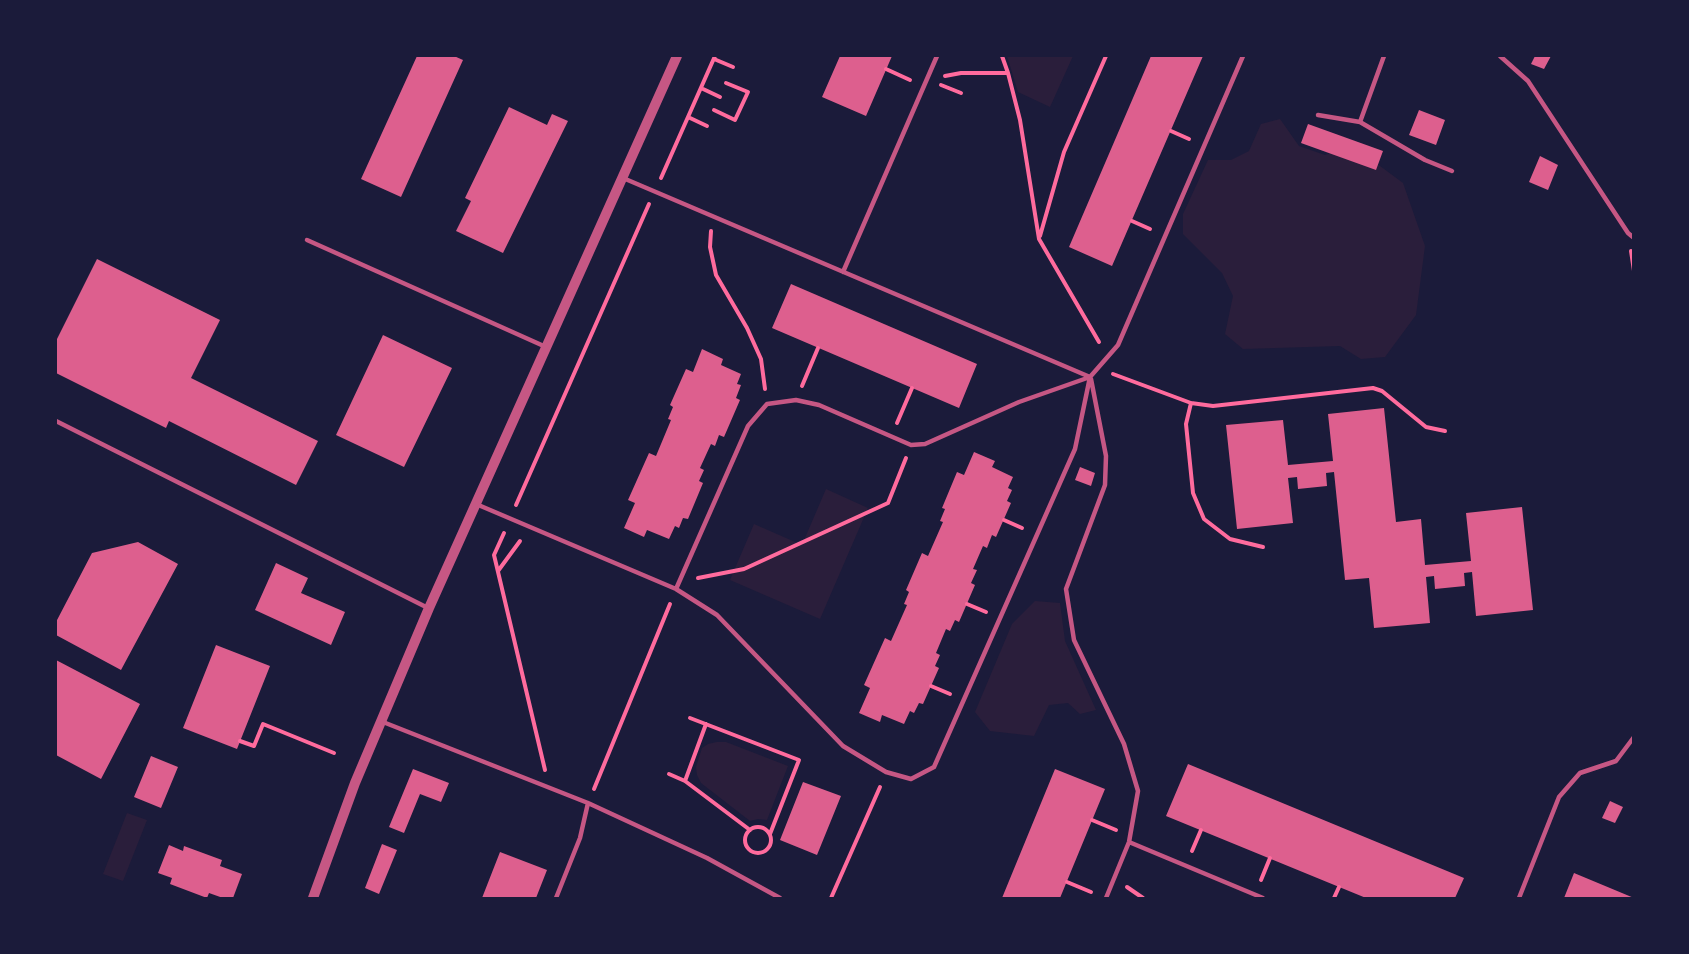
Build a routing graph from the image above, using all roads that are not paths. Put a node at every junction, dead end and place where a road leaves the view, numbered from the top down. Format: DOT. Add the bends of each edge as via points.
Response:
graph roads {
  1 [pos="677,56"];
  2 [pos="937,56"];
  3 [pos="1243,56"];
  4 [pos="1384,56"];
  5 [pos="1500,56"];
  6 [pos="1318,115"];
  7 [pos="1360,122"];
  8 [pos="1452,171"];
  9 [pos="622,177"];
  10 [pos="1634,238"];
  11 [pos="307,240"];
  12 [pos="843,272"];
  13 [pos="546,346"];
  14 [pos="1090,377"];
  15 [pos="56,421"];
  16 [pos="476,504"];
  17 [pos="676,589"];
  18 [pos="429,608"];
  19 [pos="380,721"];
  20 [pos="1634,737"];
  21 [pos="588,803"];
  22 [pos="1130,839"];
  23 [pos="313,898"];
  24 [pos="556,898"];
  25 [pos="780,898"];
  26 [pos="1106,898"];
  27 [pos="1263,898"];
  28 [pos="1519,898"];
  1 -- 9 [label="street"];
  2 -- 12 [label="lane"];
  3 -- 14 [label="lane" via="1118,345"];
  4 -- 7 [label="lane"];
  5 -- 10 [label="lane" via="1528,81"];
  6 -- 7 [label="lane"];
  7 -- 8 [label="lane"];
  9 -- 12 [label="lane"];
  9 -- 13 [label="street"];
  11 -- 13 [label="lane"];
  12 -- 14 [label="lane"];
  13 -- 16 [label="street"];
  14 -- 17 [label="lane" via="1019,402 925,444 911,445 819,405 796,400 767,404 748,426"];
  14 -- 17 [label="lane" via="1075,449 934,767 911,779 886,772 843,746 717,615"];
  14 -- 22 [label="lane" via="1106,456 1105,485 1066,589 1074,640 1124,744 1138,791"];
  15 -- 18 [label="lane"];
  16 -- 17 [label="lane"];
  16 -- 18 [label="street"];
  18 -- 19 [label="street"];
  19 -- 21 [label="lane"];
  19 -- 23 [label="street"];
  20 -- 28 [label="lane" via="1616,761 1580,773 1559,796"];
  21 -- 24 [label="lane" via="580,838"];
  21 -- 25 [label="lane" via="707,858"];
  22 -- 26 [label="lane"];
  22 -- 27 [label="lane"];
}
